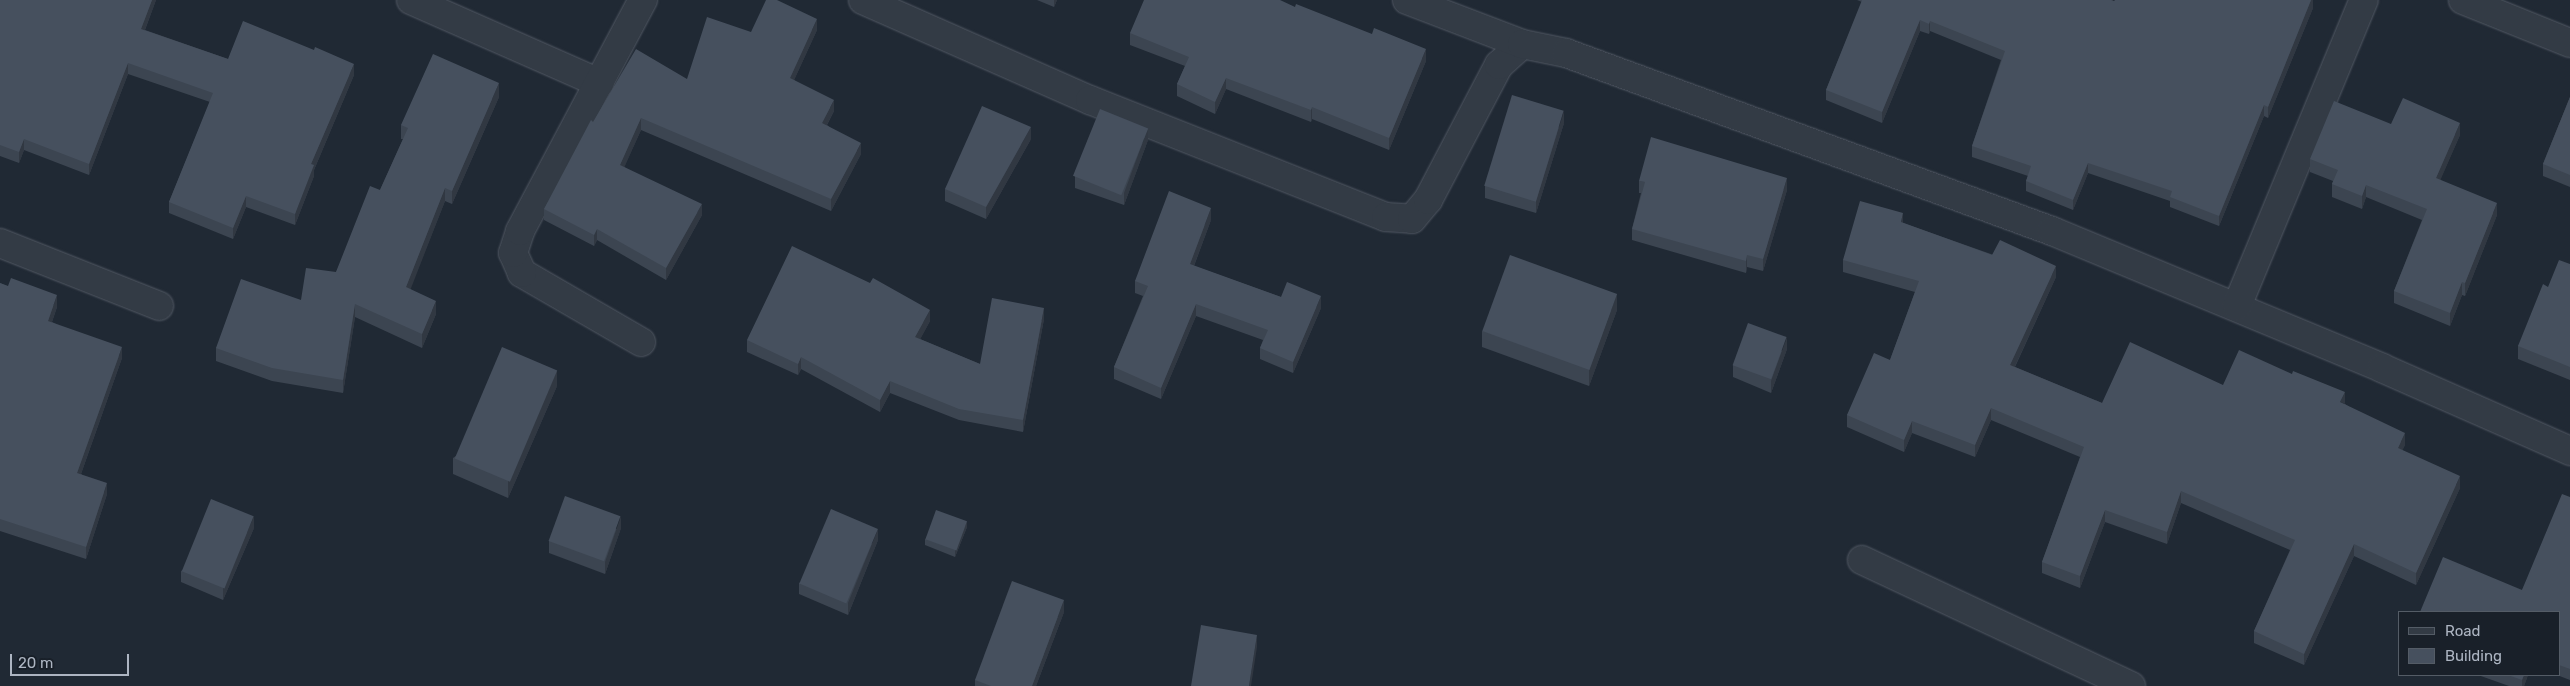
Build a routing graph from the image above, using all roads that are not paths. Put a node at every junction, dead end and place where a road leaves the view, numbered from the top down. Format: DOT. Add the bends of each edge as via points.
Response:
graph roads {
  1 [pos="411,0"];
  2 [pos="643,0"];
  3 [pos="862,0"];
  4 [pos="1407,0"];
  5 [pos="2364,0"];
  6 [pos="2463,0"];
  7 [pos="2570,43"];
  8 [pos="1522,44"];
  9 [pos="599,83"];
  10 [pos="0,242"];
  11 [pos="159,306"];
  12 [pos="2237,306"];
  13 [pos="641,342"];
  14 [pos="2570,451"];
  15 [pos="1862,560"];
  16 [pos="2131,686"];
  1 -- 9 [label="street"];
  2 -- 9 [label="street"];
  3 -- 8 [label="street" via="1090,100 1386,217 1412,218 1428,200 1499,65"];
  4 -- 8 [label="street"];
  5 -- 12 [label="street"];
  6 -- 7 [label="street"];
  8 -- 12 [label="street" via="1566,53 2042,227"];
  9 -- 13 [label="street" via="520,231 513,253 522,273"];
  10 -- 11 [label="street"];
  12 -- 14 [label="street"];
  15 -- 16 [label="street"];
}
